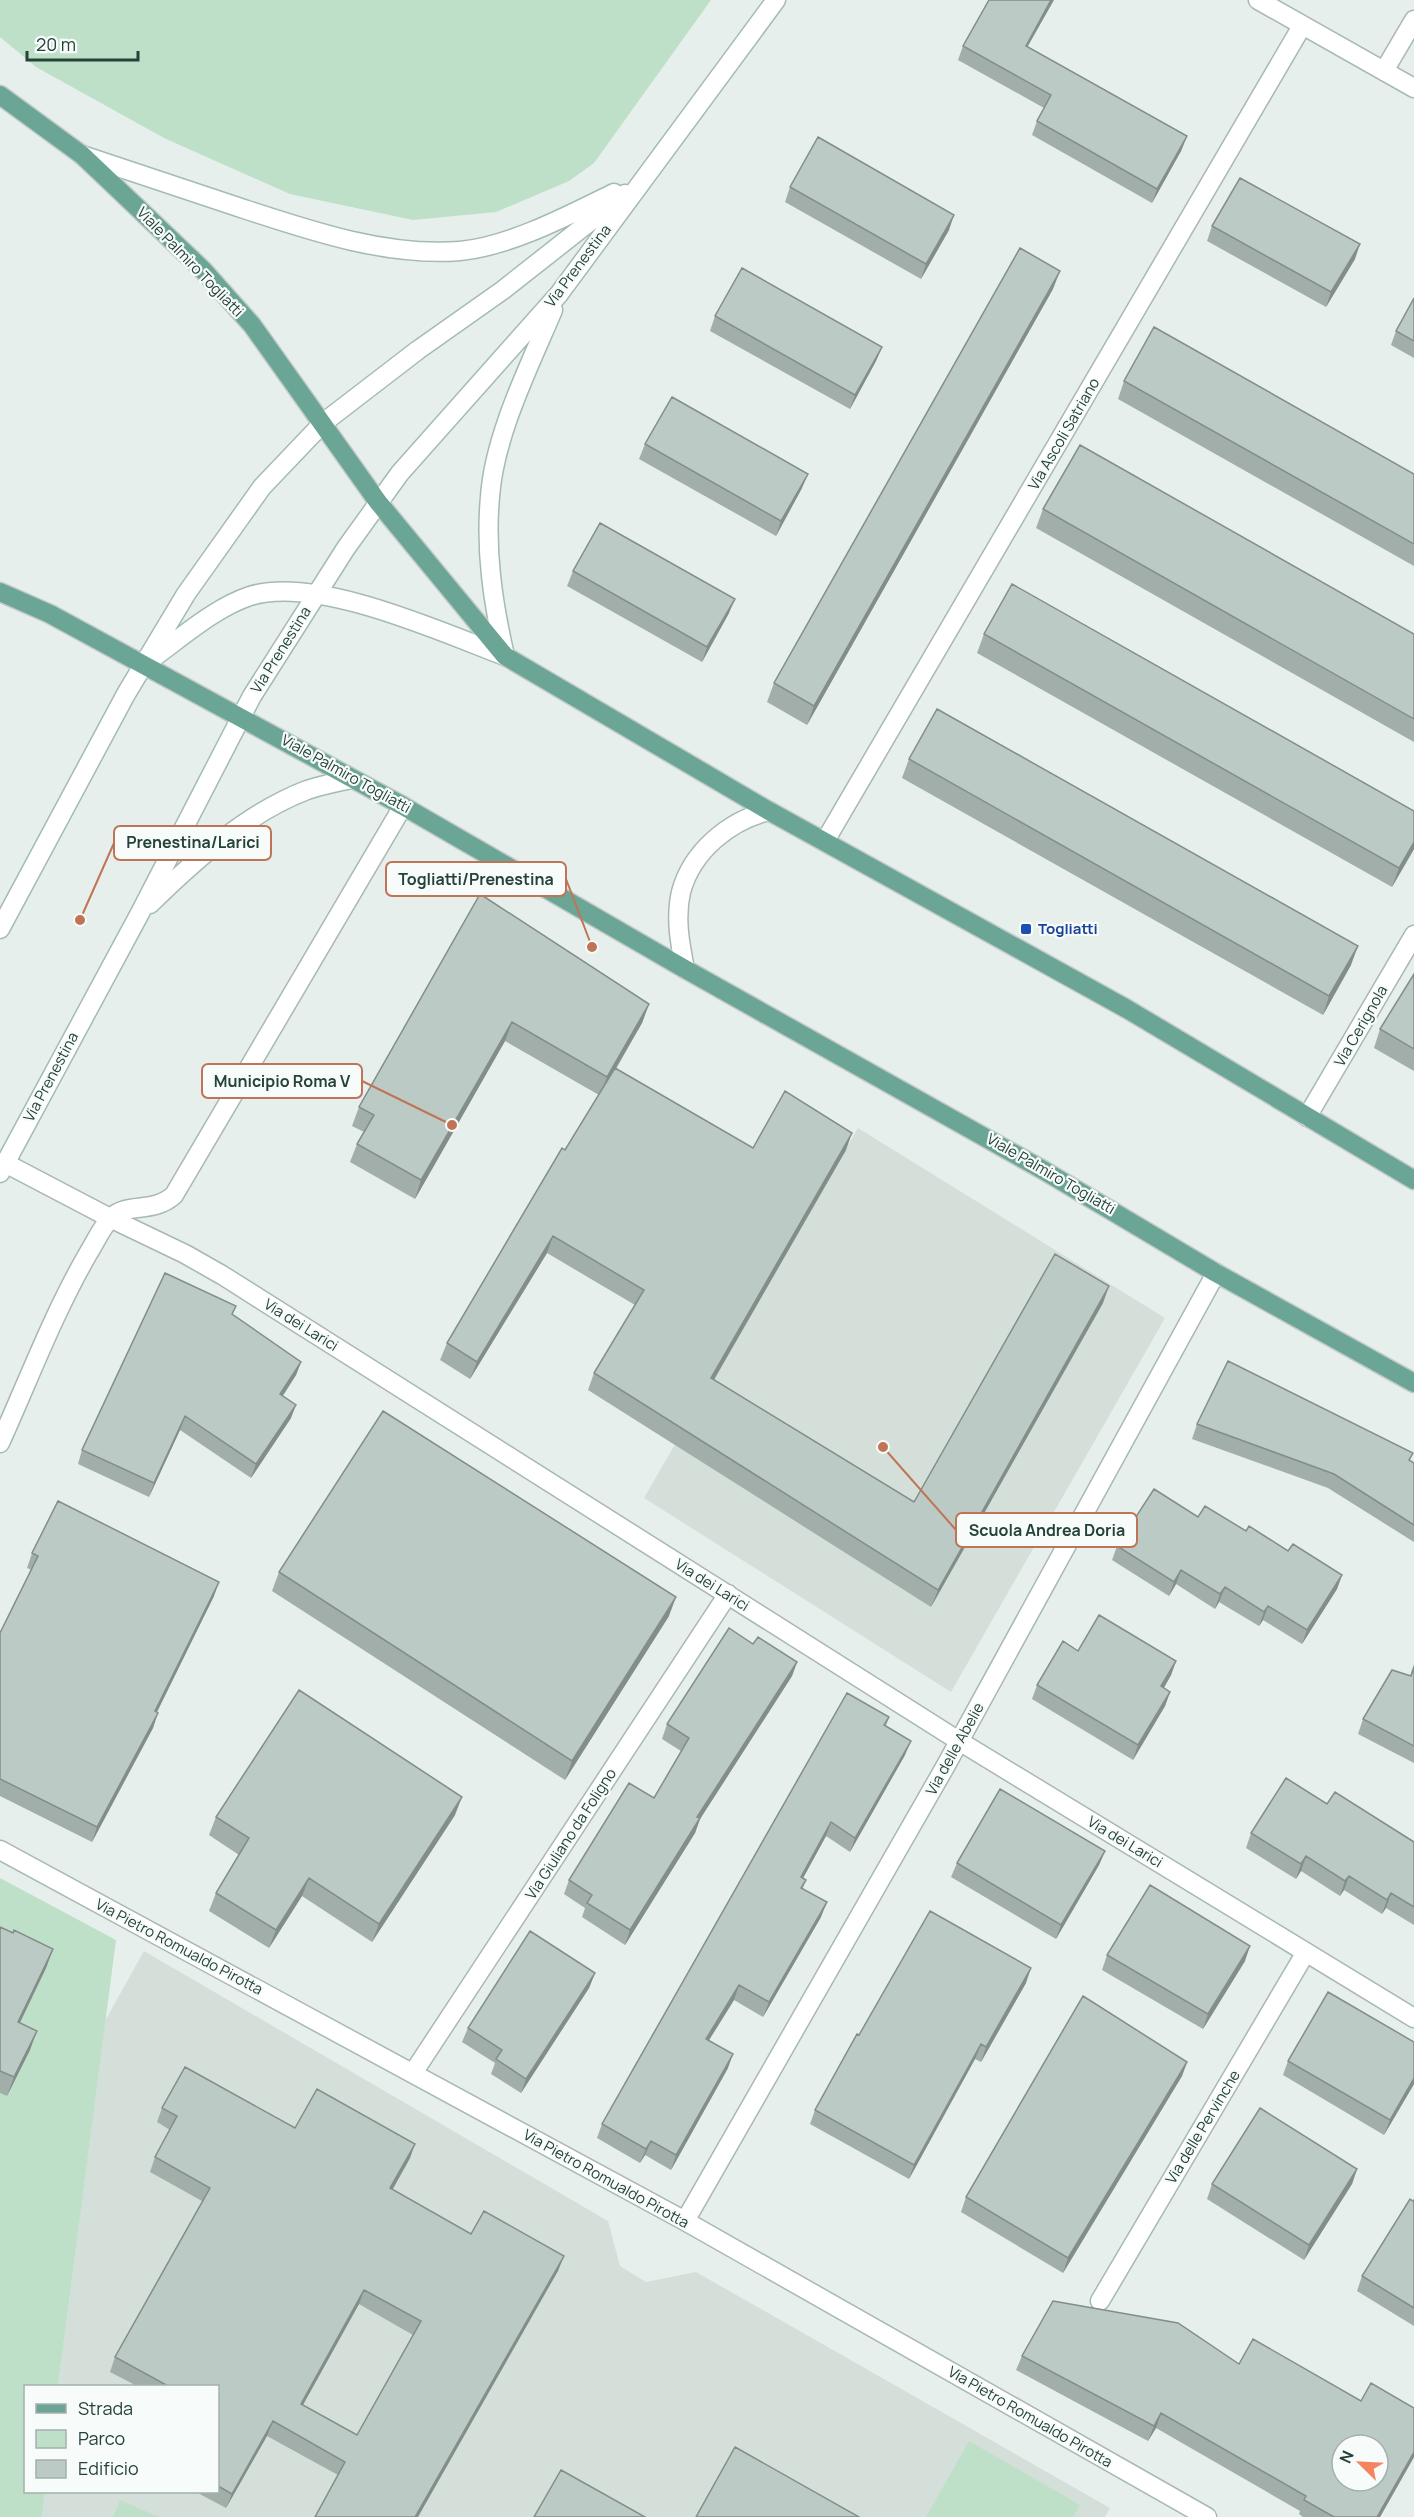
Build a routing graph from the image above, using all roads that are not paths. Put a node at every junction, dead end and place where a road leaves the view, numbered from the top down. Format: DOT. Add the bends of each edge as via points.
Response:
graph roads {
  1 [pos="776,0"];
  2 [pos="1258,0"];
  3 [pos="1414,20"];
  4 [pos="1302,26"];
  5 [pos="1384,71"];
  6 [pos="1414,88"];
  7 [pos="0,95"];
  8 [pos="82,155"];
  9 [pos="643,180"];
  10 [pos="559,294"];
  11 [pos="323,423"];
  12 [pos="378,502"];
  13 [pos="0,592"];
  14 [pos="317,593"];
  15 [pos="505,656"];
  16 [pos="144,665"];
  17 [pos="241,716"];
  18 [pos="352,778"];
  19 [pos="404,806"];
  20 [pos="769,811"];
  21 [pos="825,841"];
  22 [pos="140,914"];
  23 [pos="0,929"];
  24 [pos="1414,935"];
  25 [pos="685,969"];
  26 [pos="1307,1117"];
  27 [pos="2,1168"];
  28 [pos="1414,1180"];
  29 [pos="110,1218"];
  30 [pos="1216,1273"];
  31 [pos="1414,1383"];
  32 [pos="0,1443"];
  33 [pos="728,1594"];
  34 [pos="959,1741"];
  35 [pos="0,1850"];
  36 [pos="1306,1952"];
  37 [pos="1414,2018"];
  38 [pos="413,2073"];
  39 [pos="685,2221"];
  40 [pos="1100,2301"];
  41 [pos="1207,2517"];
  1 -- 9 [label="street, Via Prenestina"];
  2 -- 4 [label="street"];
  3 -- 5 [label="street"];
  4 -- 5 [label="street"];
  4 -- 21 [label="street, Via Ascoli Satriano"];
  5 -- 6 [label="street"];
  7 -- 8 [label="main road, Viale Palmiro Togliatti"];
  8 -- 9 [label="street" via="333,236 426,252 462,250 510,238"];
  8 -- 11 [label="main road, Viale Palmiro Togliatti" via="203,270 252,325"];
  9 -- 10 [label="street, Via Prenestina"];
  9 -- 11 [label="street, Via Prenestina"];
  10 -- 12 [label="street, Via Prenestina"];
  10 -- 15 [label="street" via="506,429 490,496 489,564"];
  11 -- 12 [label="main road, Viale Palmiro Togliatti"];
  11 -- 16 [label="street, Via Prenestina" via="278,469 233,525"];
  12 -- 14 [label="street, Via Prenestina"];
  12 -- 15 [label="main road, Viale Palmiro Togliatti"];
  13 -- 16 [label="main road, Viale Palmiro Togliatti"];
  14 -- 15 [label="street, Viale Palmiro Togliatti" via="426,626"];
  14 -- 16 [label="street, Viale Palmiro Togliatti" via="274,591 240,600"];
  14 -- 17 [label="street, Via Prenestina"];
  15 -- 20 [label="main road, Viale Palmiro Togliatti"];
  16 -- 17 [label="main road, Viale Palmiro Togliatti"];
  16 -- 23 [label="street, Via Prenestina"];
  17 -- 18 [label="main road, Viale Palmiro Togliatti"];
  17 -- 22 [label="street, Via Prenestina"];
  18 -- 19 [label="main road, Viale Palmiro Togliatti"];
  18 -- 22 [label="street" via="304,791 251,820 193,864"];
  19 -- 25 [label="main road, Viale Palmiro Togliatti"];
  19 -- 29 [label="street" via="174,1195 160,1205 122,1211"];
  20 -- 21 [label="main road, Viale Palmiro Togliatti"];
  20 -- 25 [label="street" via="739,820 715,838 687,877 678,913 678,939"];
  21 -- 26 [label="main road, Viale Palmiro Togliatti" via="1127,1009"];
  22 -- 27 [label="street, Via Prenestina"];
  24 -- 26 [label="street, Via Cerignola"];
  25 -- 30 [label="main road, Viale Palmiro Togliatti" via="1043,1170"];
  26 -- 28 [label="main road, Viale Palmiro Togliatti"];
  27 -- 29 [label="street, Via dei Larici"];
  29 -- 32 [label="street" via="80,1267"];
  29 -- 33 [label="street, Via dei Larici" via="222,1275"];
  30 -- 31 [label="main road, Viale Palmiro Togliatti"];
  30 -- 34 [label="street, Via delle Abelie"];
  33 -- 34 [label="street, Via dei Larici"];
  33 -- 38 [label="street, Via Giuliano da Foligno"];
  34 -- 36 [label="street, Via dei Larici"];
  34 -- 39 [label="street, Via delle Abelie"];
  35 -- 38 [label="street, Via Pietro Romualdo Pirotta"];
  36 -- 37 [label="street, Via dei Larici"];
  36 -- 40 [label="street, Via delle Pervinche"];
  38 -- 39 [label="street, Via Pietro Romualdo Pirotta"];
  39 -- 41 [label="street, Via Pietro Romualdo Pirotta"];
}
